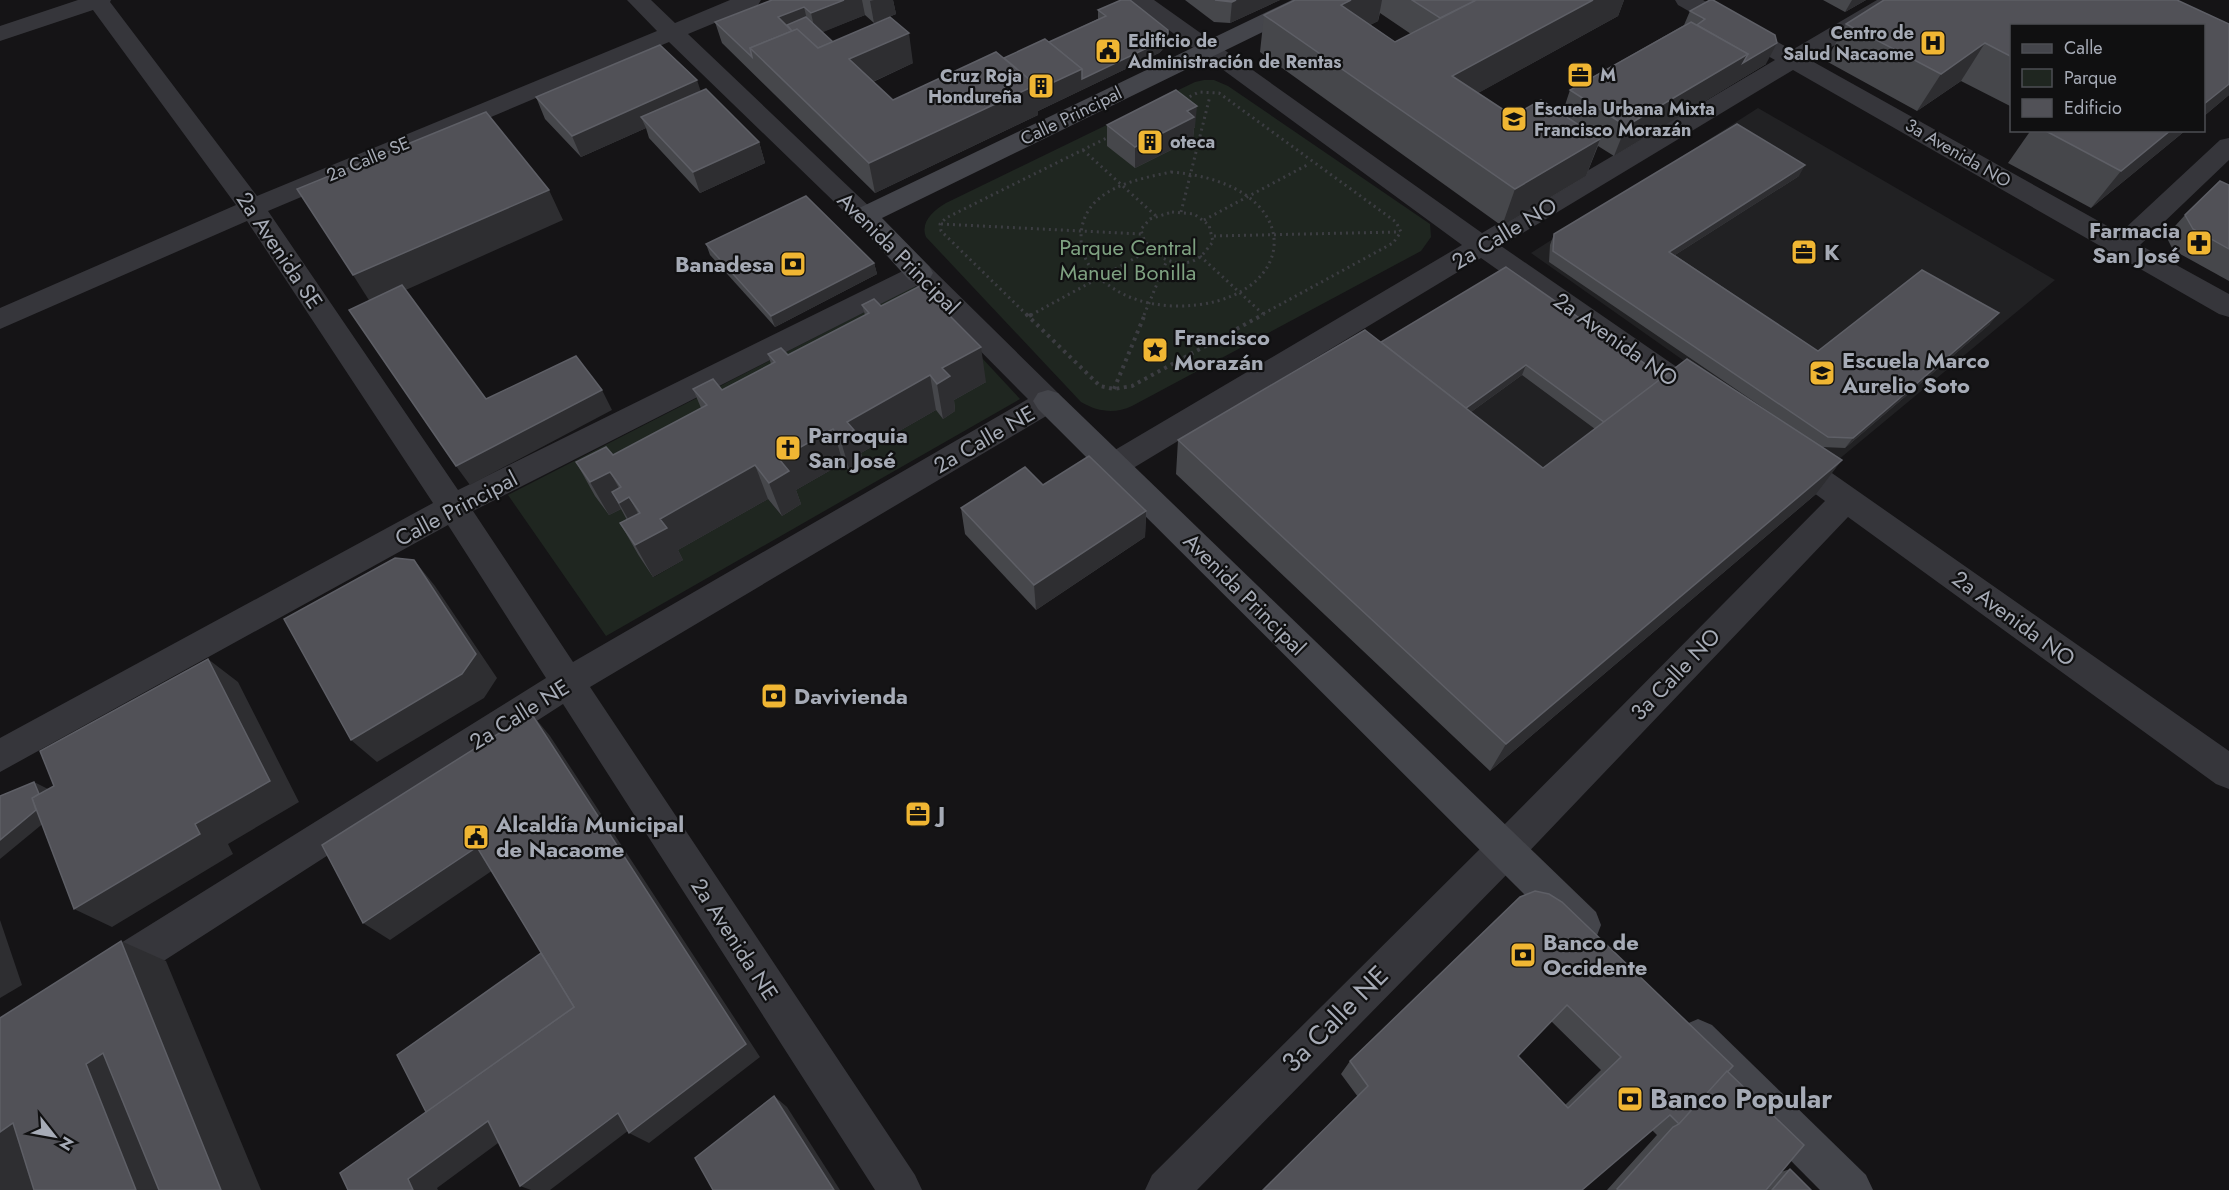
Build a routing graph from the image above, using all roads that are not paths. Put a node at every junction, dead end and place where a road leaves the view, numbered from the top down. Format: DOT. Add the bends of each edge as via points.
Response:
graph roads {
  1 [pos="98,0"];
  2 [pos="638,0"];
  3 [pos="750,0"];
  4 [pos="1139,0"];
  5 [pos="1310,0"];
  6 [pos="1686,0"];
  7 [pos="1893,0"];
  8 [pos="671,32"];
  9 [pos="0,34"];
  10 [pos="1210,48"];
  11 [pos="1794,58"];
  12 [pos="2229,146"];
  13 [pos="252,208"];
  14 [pos="864,216"];
  15 [pos="1482,246"];
  16 [pos="2122,247"];
  17 [pos="919,273"];
  18 [pos="2229,307"];
  19 [pos="0,319"];
  20 [pos="1048,401"];
  21 [pos="1728,417"];
  22 [pos="1767,444"];
  23 [pos="1114,465"];
  24 [pos="1846,499"];
  25 [pos="453,507"];
  26 [pos="566,684"];
  27 [pos="0,756"];
  28 [pos="2229,772"];
  29 [pos="1504,849"];
  30 [pos="1606,949"];
  31 [pos="80,991"];
  32 [pos="1674,1016"];
  33 [pos="900,1190"];
  34 [pos="1167,1190"];
  35 [pos="1851,1190"];
  1 -- 9 [label="street"];
  1 -- 13 [label="street, 2a Avenida SE"];
  2 -- 8 [label="street, Avenida Principal"];
  3 -- 8 [label="street, 2a Calle SE"];
  4 -- 10 [label="street, 2a Avenida NO"];
  5 -- 10 [label="street, Calle Principal"];
  6 -- 11 [label="street, 3a Avenida NO"];
  7 -- 11 [label="street, 2a Calle NO"];
  8 -- 13 [label="street, 2a Calle SE"];
  8 -- 14 [label="street, Avenida Principal"];
  10 -- 14 [label="street, Calle Principal"];
  10 -- 15 [label="street, 2a Avenida NO"];
  11 -- 15 [label="street, 2a Calle NO"];
  11 -- 16 [label="street, 3a Avenida NO"];
  12 -- 16 [label="street"];
  13 -- 19 [label="street, 2a Calle SE"];
  13 -- 25 [label="street, 2a Avenida SE"];
  14 -- 17 [label="street, Avenida Principal"];
  15 -- 21 [label="street, 2a Avenida NO"];
  15 -- 23 [label="street, 2a Calle NO"];
  16 -- 18 [label="street, 3a Avenida NO"];
  17 -- 20 [label="street, Avenida Principal"];
  17 -- 25 [label="street, Calle Principal"];
  20 -- 23 [label="street, Avenida Principal"];
  20 -- 26 [label="street, 2a Calle NE"];
  22 -- 24 [label="street, 2a Avenida NO"];
  23 -- 29 [label="street, Avenida Principal"];
  24 -- 28 [label="street, 2a Avenida NO"];
  24 -- 29 [label="street, 3a Calle NO"];
  25 -- 26 [label="street, 2a Avenida NE"];
  25 -- 27 [label="street, Calle Principal"];
  26 -- 31 [label="street, 2a Calle NE"];
  26 -- 33 [label="street, 2a Avenida NE"];
  29 -- 30 [label="street, Avenida Principal"];
  29 -- 34 [label="street, 3a Calle NE"];
  32 -- 35 [label="street"];
}
